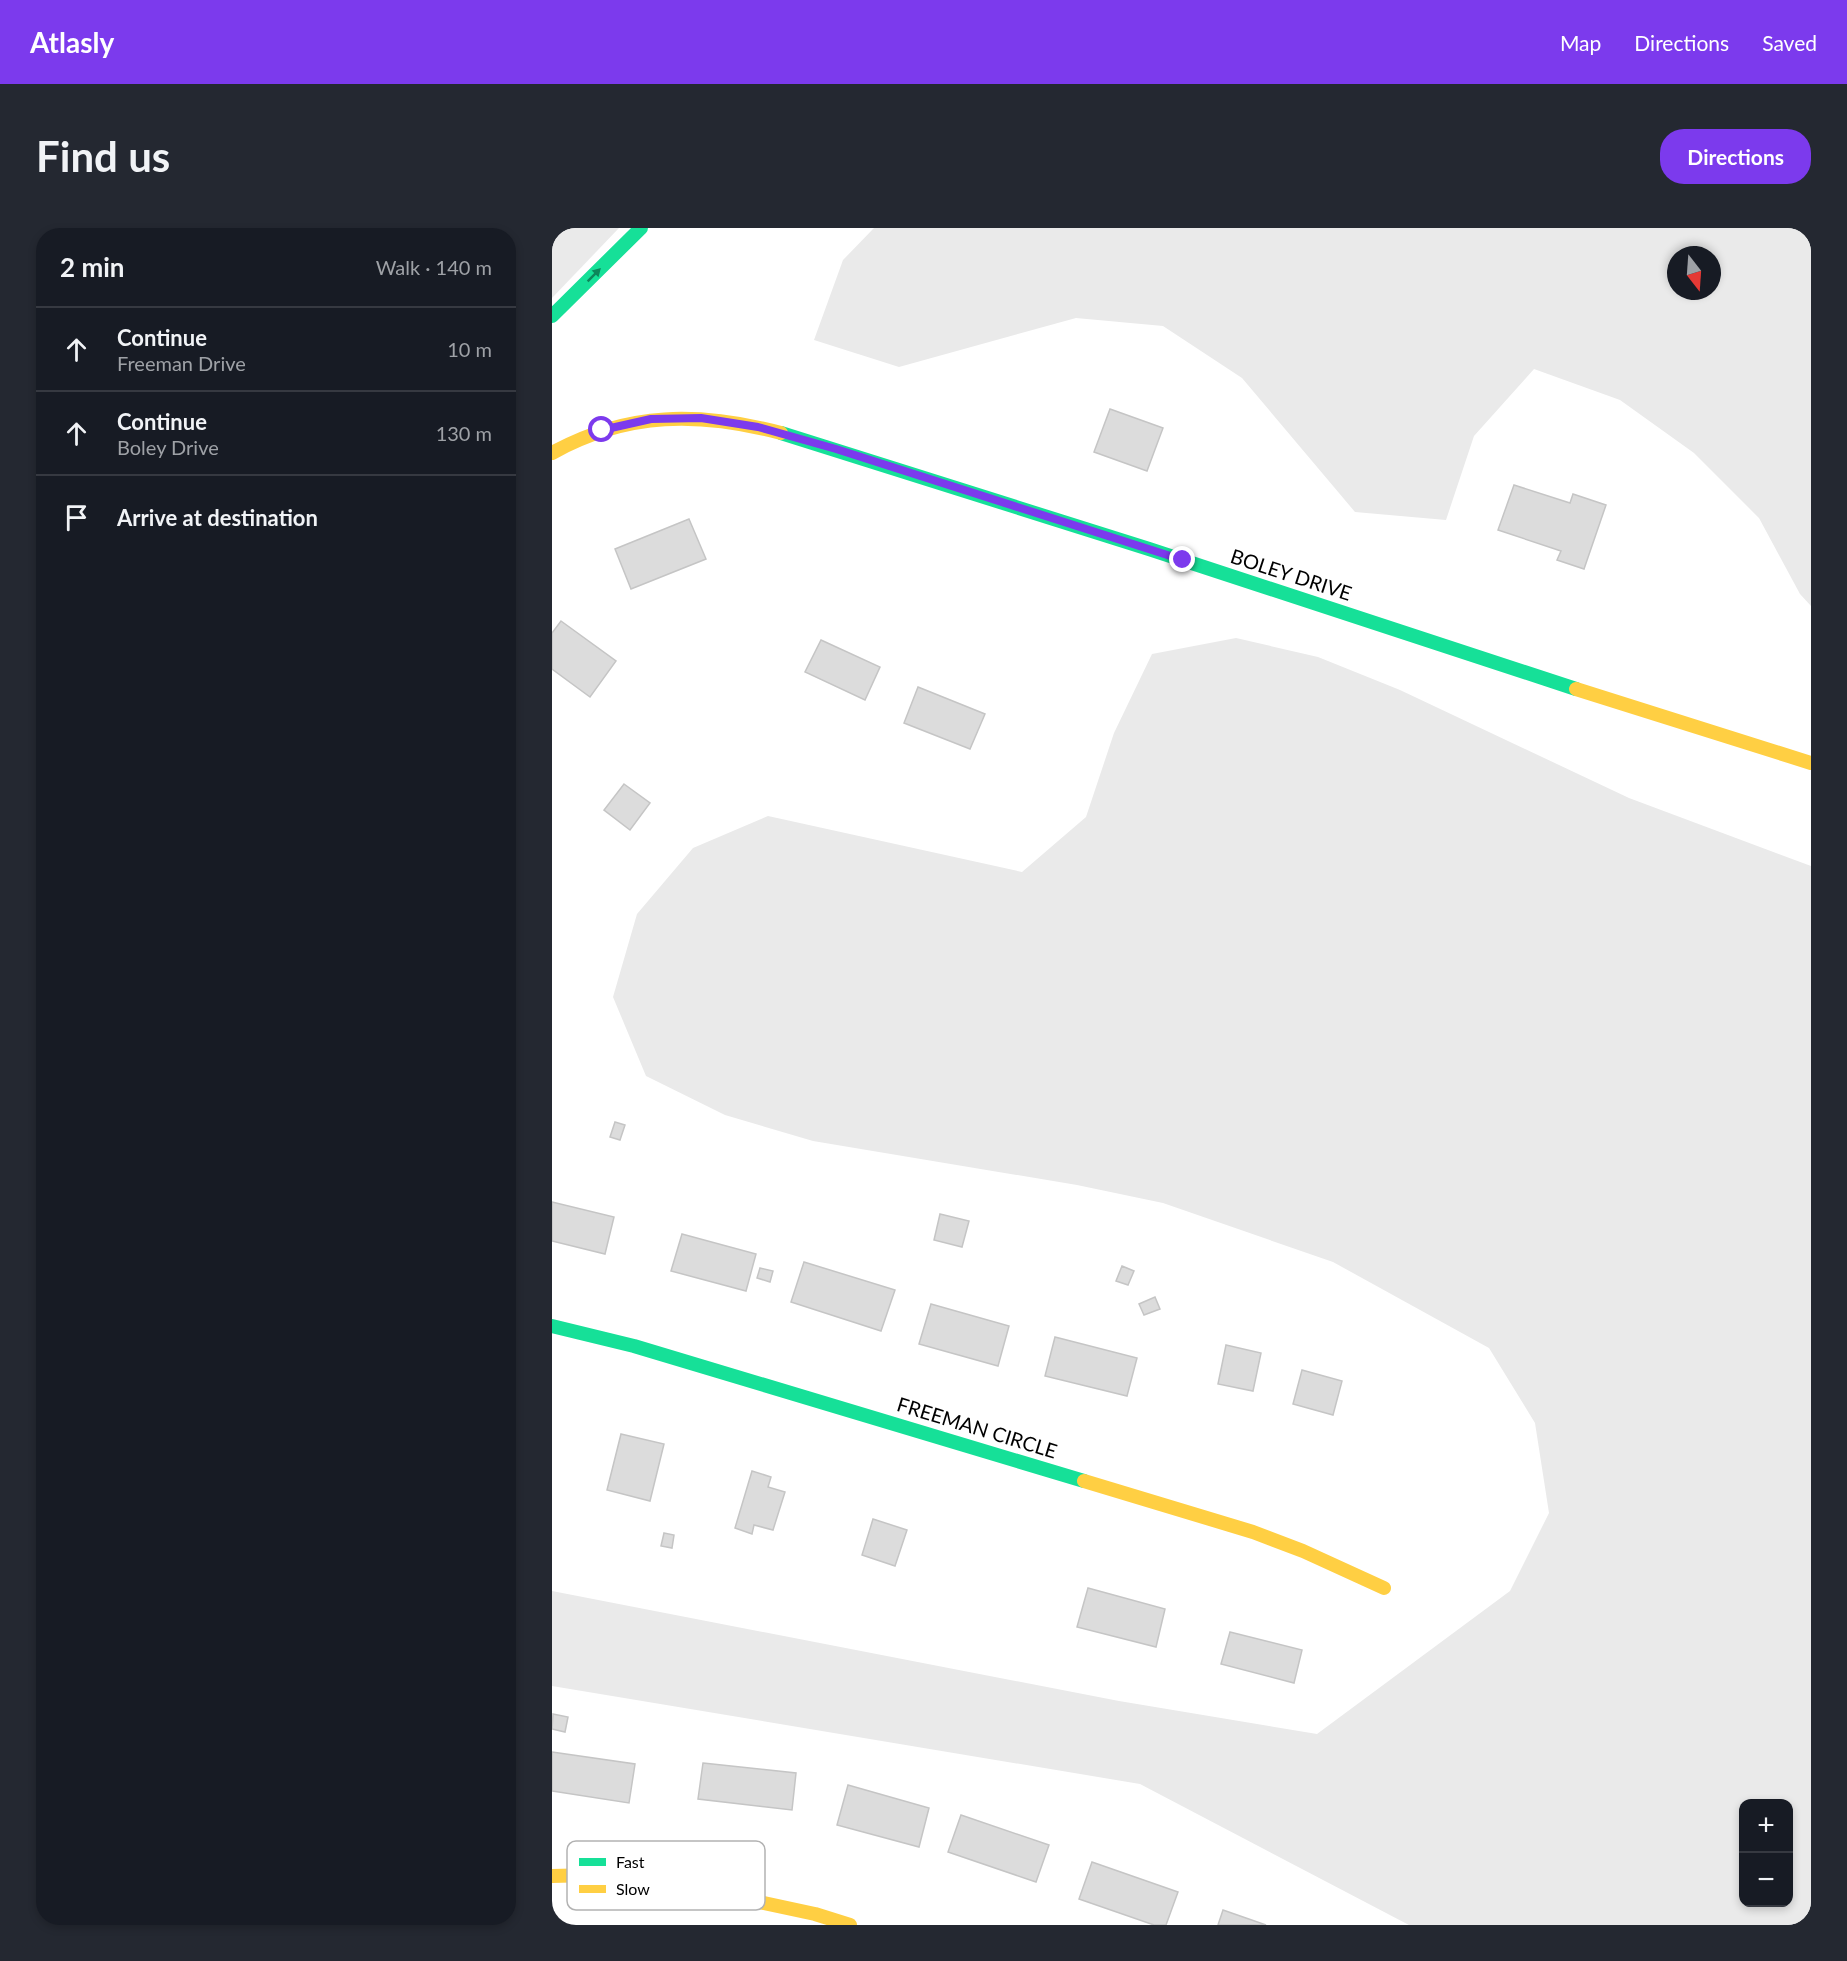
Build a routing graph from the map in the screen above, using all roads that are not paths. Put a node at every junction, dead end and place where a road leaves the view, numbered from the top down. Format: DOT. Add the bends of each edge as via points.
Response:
graph roads {
  1 [pos="641,228"];
  2 [pos="552,316"];
  3 [pos="552,453"];
  4 [pos="1811,763"];
  5 [pos="552,1326"];
  6 [pos="1384,1588"];
  7 [pos="552,1876"];
  8 [pos="567,1876"];
  9 [pos="765,1903"];
  10 [pos="850,1925"];
  2 -- 1 [label="main road, one-way"];
  3 -- 4 [label="main road, BOLEY DRIVE" via="602,430 651,419 701,418 758,427"];
  5 -- 6 [label="main road, FREEMAN CIRCLE" via="634,1346 1253,1532"];
  7 -- 8 [label="main road"];
  9 -- 10 [label="main road"];
}
